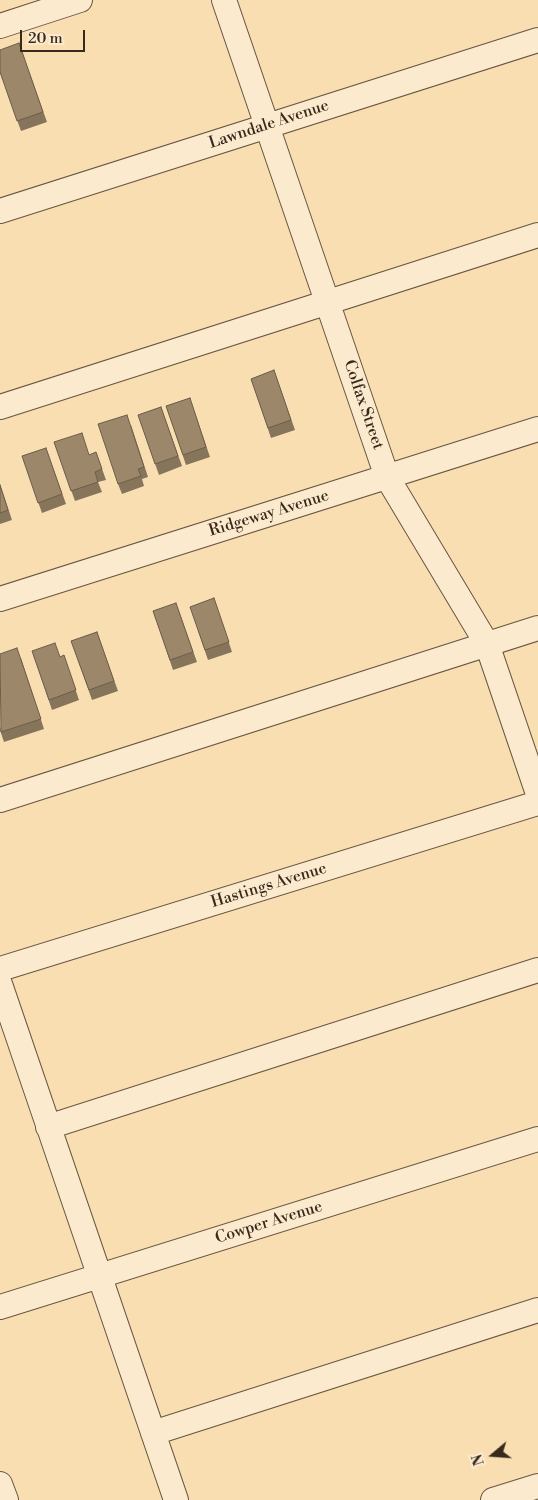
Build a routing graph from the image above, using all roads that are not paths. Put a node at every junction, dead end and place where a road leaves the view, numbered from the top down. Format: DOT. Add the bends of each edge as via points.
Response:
graph roads {
  1 [pos="80,0"];
  2 [pos="224,0"];
  3 [pos="0,26"];
  4 [pos="538,40"];
  5 [pos="267,126"];
  6 [pos="0,211"];
  7 [pos="538,236"];
  8 [pos="328,302"];
  9 [pos="0,407"];
  10 [pos="538,429"];
  11 [pos="387,477"];
  12 [pos="0,599"];
  13 [pos="538,628"];
  14 [pos="488,644"];
  15 [pos="538,794"];
  16 [pos="0,800"];
  17 [pos="538,803"];
  18 [pos="0,969"];
  19 [pos="538,970"];
  20 [pos="0,984"];
  21 [pos="48,1126"];
  22 [pos="538,1138"];
  23 [pos="99,1276"];
  24 [pos="0,1306"];
  25 [pos="538,1310"];
  26 [pos="153,1433"];
  27 [pos="0,1484"];
  28 [pos="538,1486"];
  29 [pos="6,1500"];
  30 [pos="176,1500"];
  31 [pos="493,1500"];
  1 -- 3 [label="street"];
  2 -- 5 [label="street, Colfax Street"];
  4 -- 5 [label="street, Lawndale Avenue"];
  5 -- 6 [label="street, Lawndale Avenue"];
  5 -- 8 [label="street, Colfax Street"];
  7 -- 8 [label="street"];
  8 -- 9 [label="street"];
  8 -- 11 [label="street, Colfax Street"];
  10 -- 11 [label="street, Ridgeway Avenue"];
  11 -- 12 [label="street, Ridgeway Avenue"];
  11 -- 14 [label="street, Colfax Street"];
  13 -- 14 [label="street"];
  14 -- 15 [label="street, Colfax Street"];
  14 -- 16 [label="street"];
  17 -- 18 [label="street, Hastings Avenue"];
  19 -- 21 [label="street"];
  20 -- 21 [label="street"];
  21 -- 23 [label="street"];
  22 -- 23 [label="street, Cowper Avenue"];
  23 -- 24 [label="street, Cowper Avenue"];
  23 -- 26 [label="street"];
  25 -- 26 [label="street"];
  26 -- 30 [label="street"];
  27 -- 29 [label="street"];
  28 -- 31 [label="street"];
}
